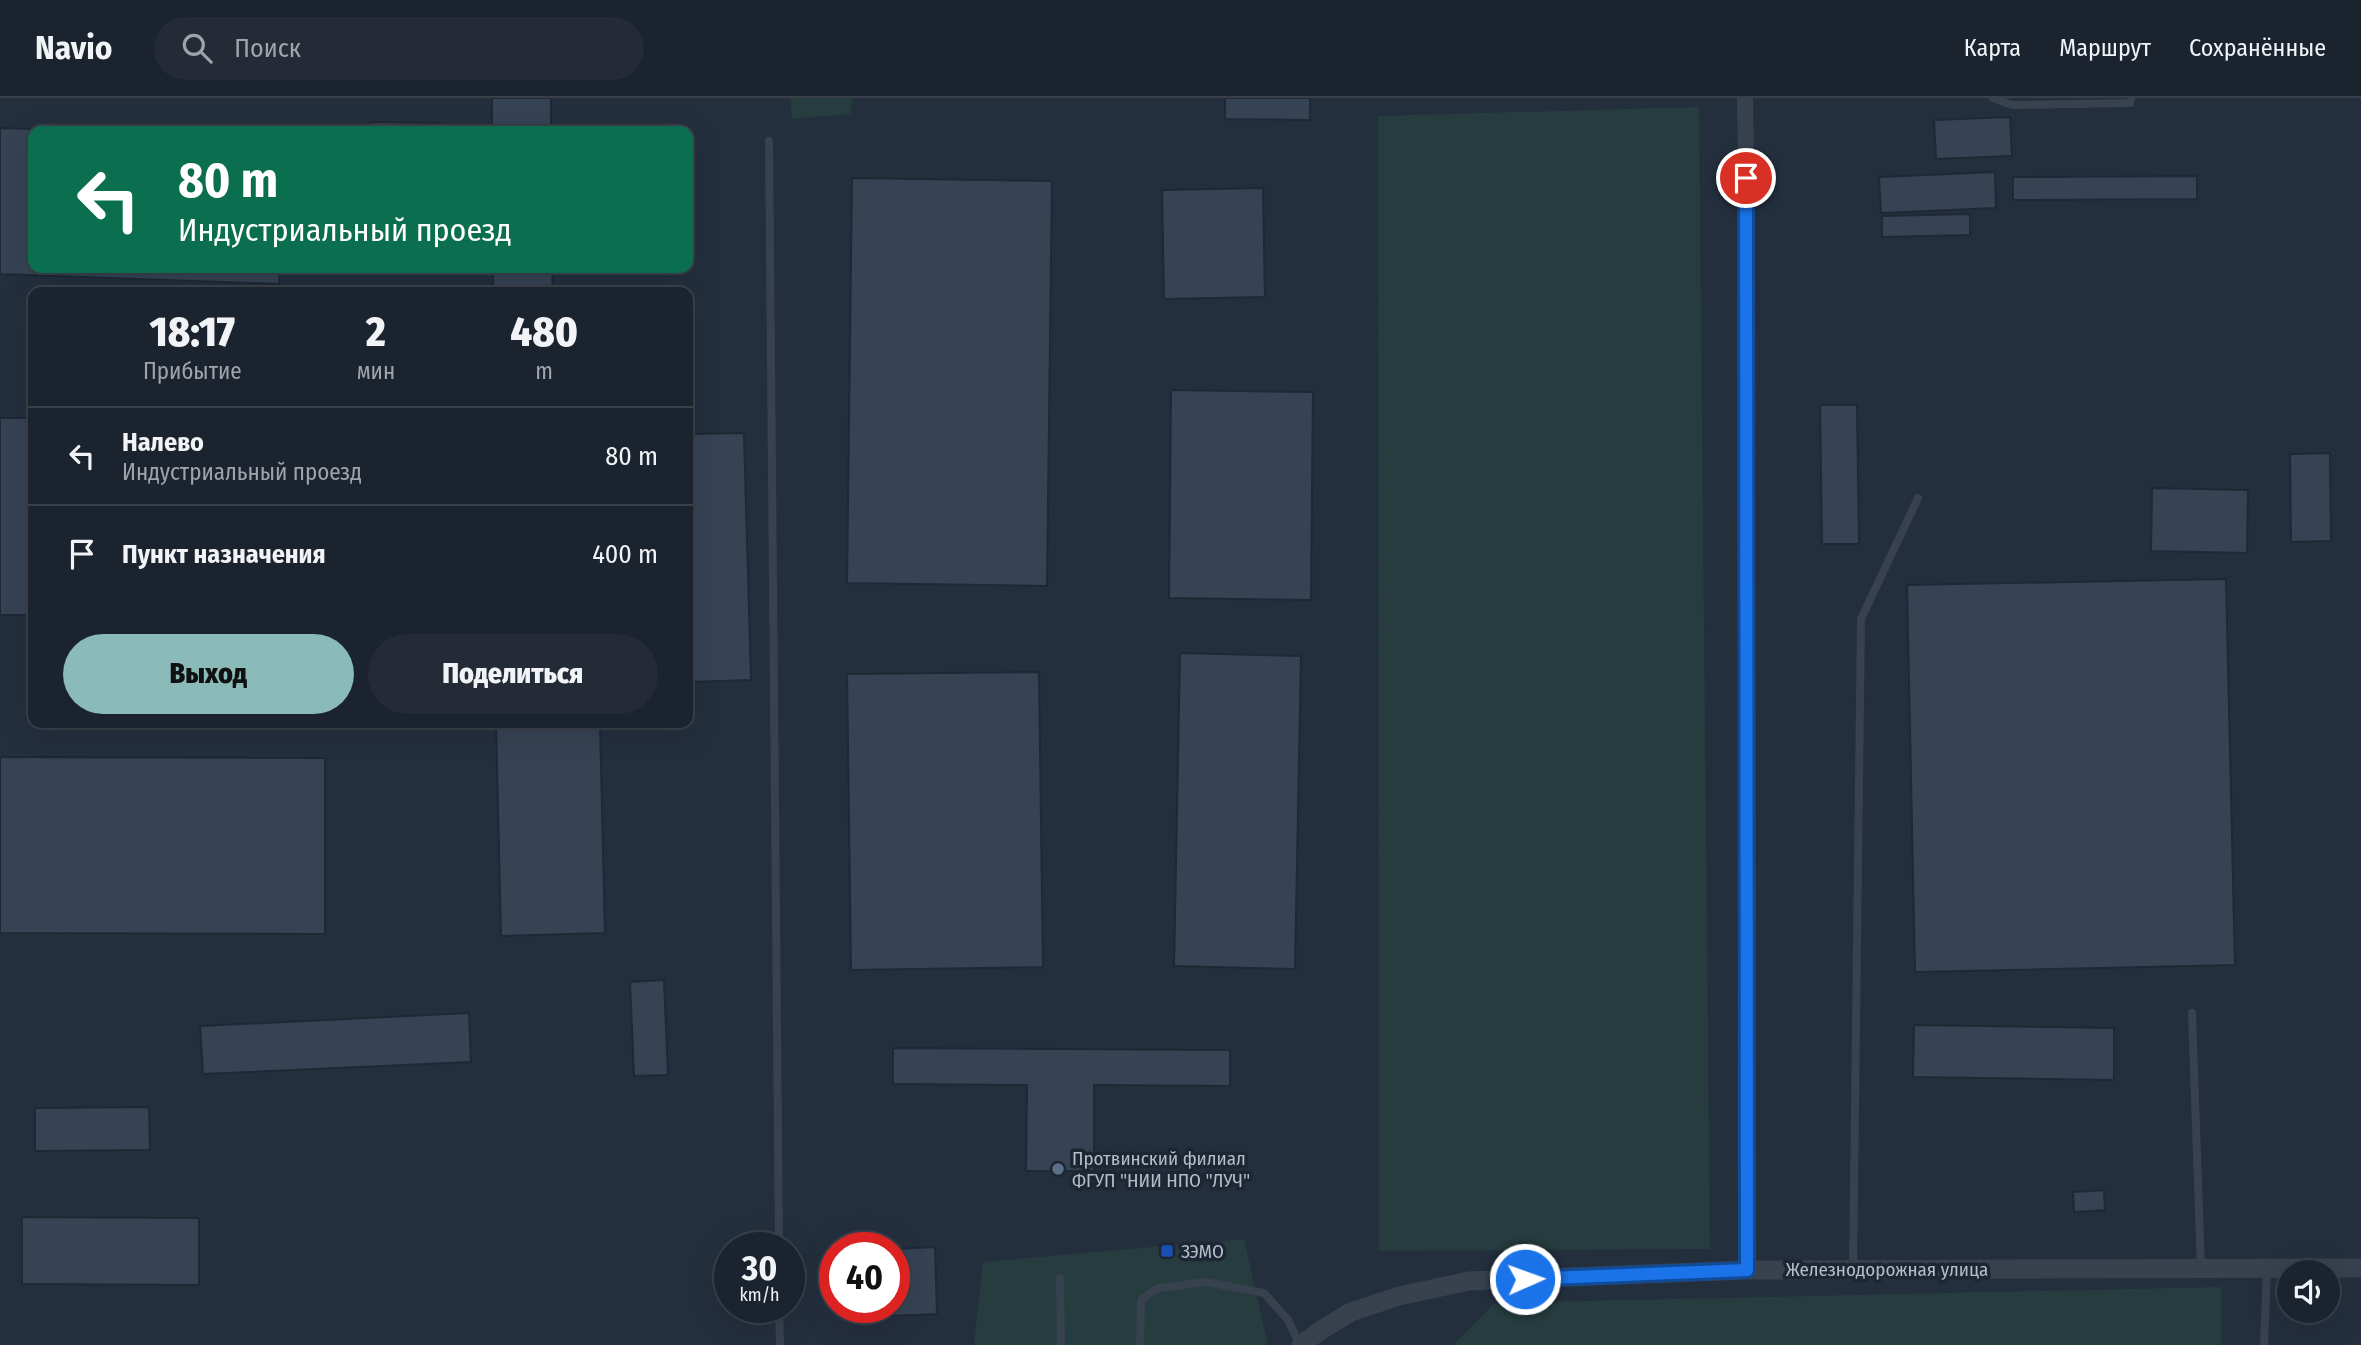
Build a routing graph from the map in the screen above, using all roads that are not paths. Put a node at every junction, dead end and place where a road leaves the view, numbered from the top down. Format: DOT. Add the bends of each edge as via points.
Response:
graph roads {
  1 [pos="1745,98"];
  2 [pos="1993,98"];
  3 [pos="2131,98"];
  4 [pos="769,141"];
  5 [pos="1918,498"];
  6 [pos="2192,1013"];
  7 [pos="779,1232"];
  8 [pos="2361,1268"];
  9 [pos="1853,1269"];
  10 [pos="2202,1269"];
  11 [pos="2267,1269"];
  12 [pos="1747,1270"];
  13 [pos="1060,1278"];
  14 [pos="779,1323"];
  15 [pos="780,1345"];
  16 [pos="1061,1345"];
  17 [pos="1140,1345"];
  18 [pos="1300,1345"];
  19 [pos="2264,1345"];
  1 -- 12 [label="street"];
  2 -- 3 [label="lane" via="2012,105 2130,103"];
  4 -- 7 [label="lane"];
  5 -- 9 [label="lane" via="1861,619"];
  6 -- 10 [label="lane"];
  8 -- 11 [label="street, Железнодорожная улица"];
  9 -- 10 [label="street, Железнодорожная улица"];
  9 -- 12 [label="street, Железнодорожная улица"];
  10 -- 11 [label="street, Железнодорожная улица"];
  11 -- 19 [label="lane"];
  12 -- 18 [label="street, Железнодорожная улица" via="1469,1281 1352,1312"];
  13 -- 16 [label="lane"];
  14 -- 15 [label="lane"];
  17 -- 18 [label="lane" via="1141,1300 1158,1288 1206,1282 1264,1293 1288,1320"];
}
